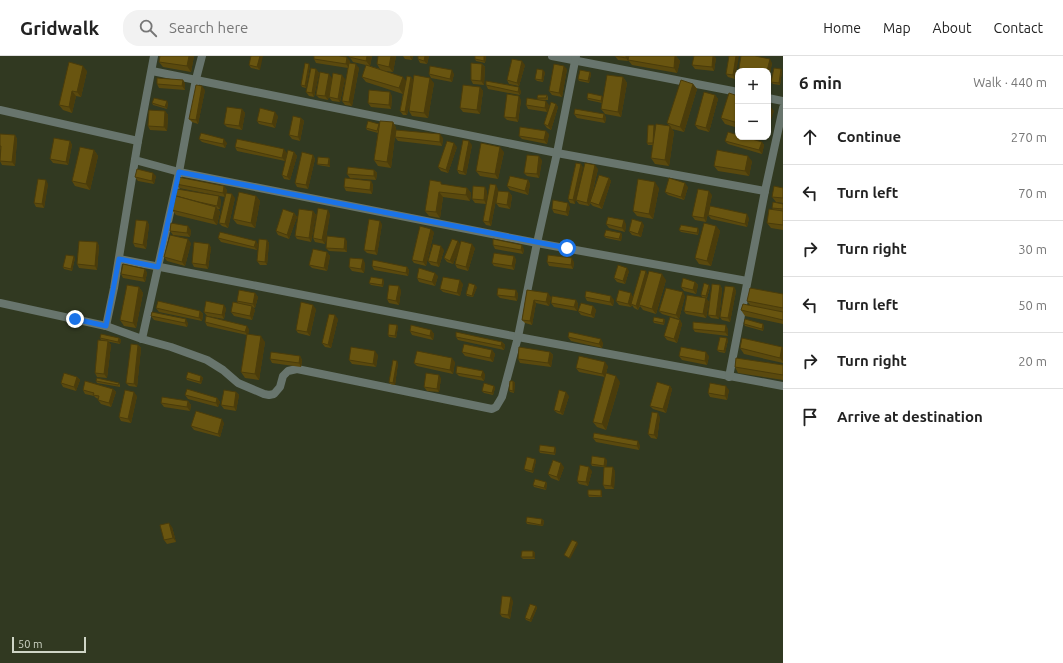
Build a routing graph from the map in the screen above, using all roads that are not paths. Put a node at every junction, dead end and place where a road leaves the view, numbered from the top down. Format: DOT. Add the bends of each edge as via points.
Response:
graph roads {
  1 [pos="154,56"];
  2 [pos="202,56"];
  3 [pos="552,56"];
  4 [pos="575,58"];
  5 [pos="152,71"];
  6 [pos="196,79"];
  7 [pos="735,91"];
  8 [pos="771,99"];
  9 [pos="783,101"];
  10 [pos="783,108"];
  11 [pos="0,110"];
  12 [pos="138,141"];
  13 [pos="774,149"];
  14 [pos="783,151"];
  15 [pos="557,152"];
  16 [pos="135,160"];
  17 [pos="179,172"];
  18 [pos="765,191"];
  19 [pos="537,243"];
  20 [pos="119,259"];
  21 [pos="158,267"];
  22 [pos="747,281"];
  23 [pos="0,303"];
  24 [pos="106,326"];
  25 [pos="518,337"];
  26 [pos="142,339"];
  27 [pos="729,377"];
  28 [pos="783,386"];
  1 -- 5 [label="street"];
  2 -- 6 [label="street"];
  3 -- 4 [label="street"];
  4 -- 7 [label="street"];
  4 -- 15 [label="street"];
  5 -- 6 [label="street"];
  5 -- 12 [label="street"];
  6 -- 15 [label="street"];
  6 -- 17 [label="street"];
  8 -- 9 [label="street"];
  10 -- 13 [label="street"];
  11 -- 12 [label="street"];
  12 -- 16 [label="street"];
  13 -- 14 [label="street"];
  13 -- 18 [label="street"];
  15 -- 18 [label="street"];
  15 -- 19 [label="street"];
  16 -- 17 [label="street"];
  16 -- 20 [label="street"];
  17 -- 19 [label="street"];
  17 -- 21 [label="street"];
  18 -- 22 [label="street"];
  19 -- 22 [label="street"];
  19 -- 25 [label="street"];
  20 -- 21 [label="street"];
  20 -- 24 [label="street"];
  21 -- 25 [label="street"];
  21 -- 26 [label="street"];
  22 -- 27 [label="street"];
  23 -- 24 [label="street"];
  24 -- 26 [label="street"];
  25 -- 26 [label="street" via="502,397 492,409 297,369 288,370 274,394 264,394 238,383 207,360"];
  25 -- 27 [label="street"];
  27 -- 28 [label="street"];
}
